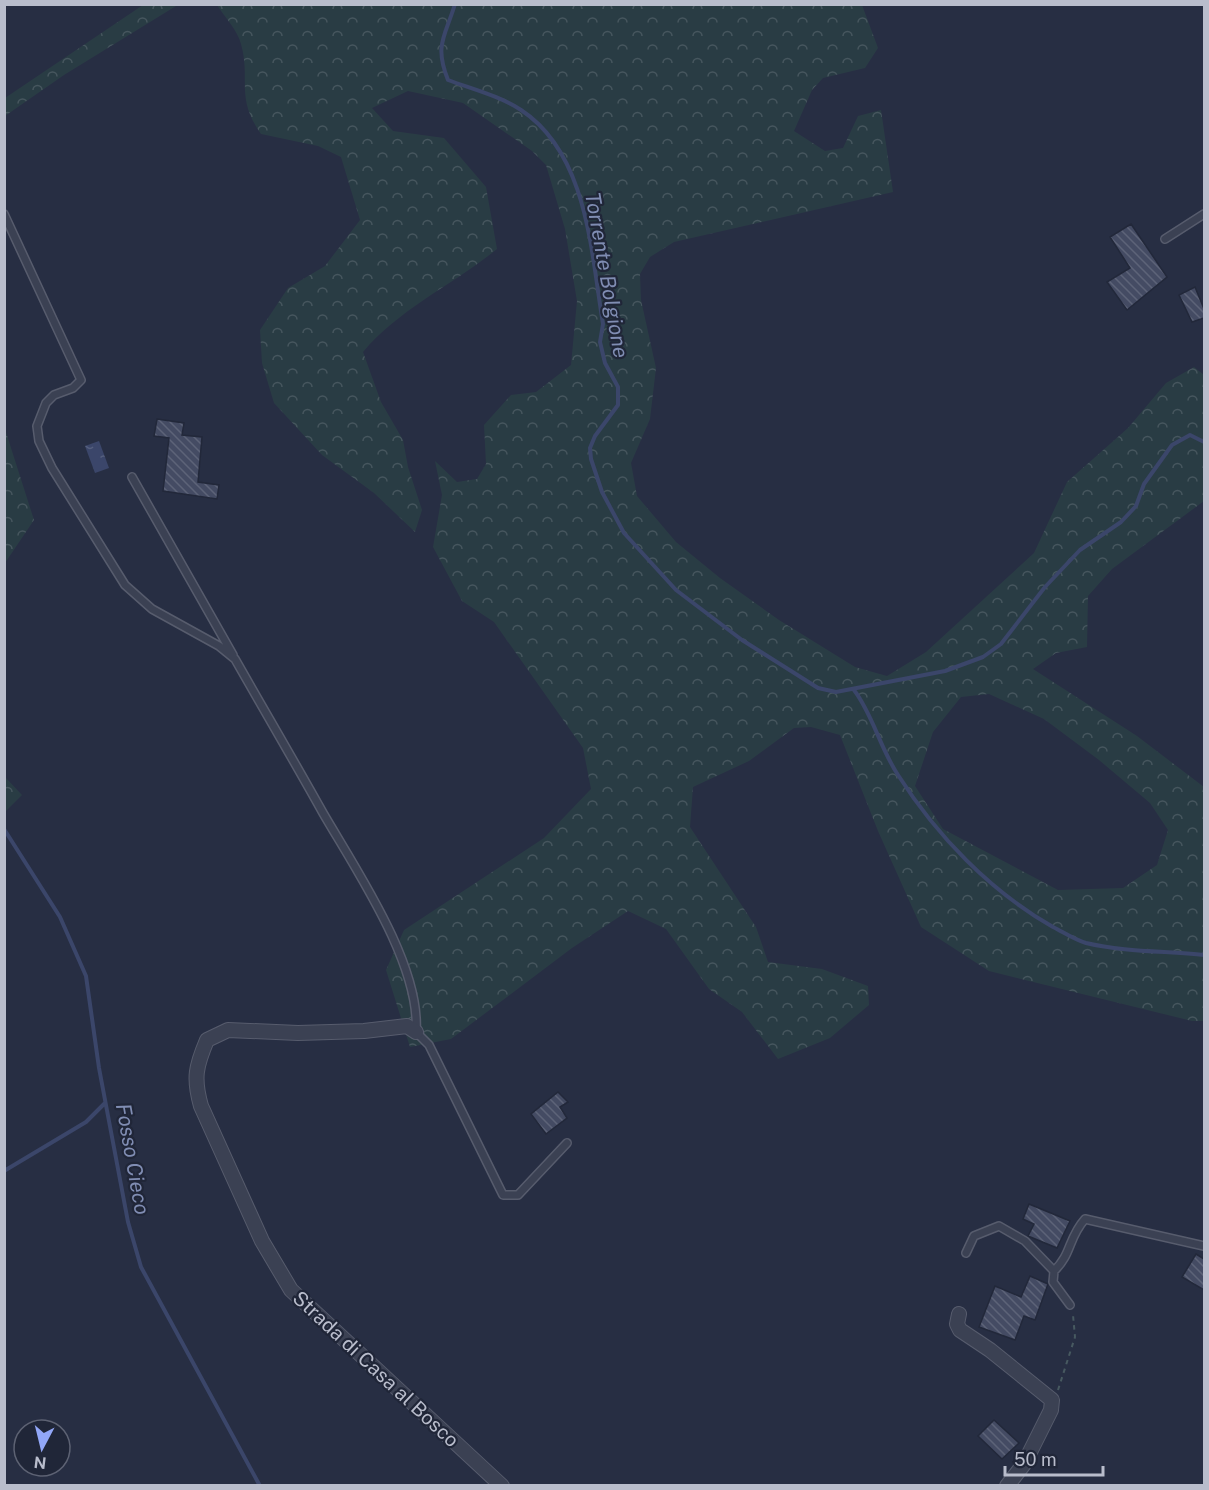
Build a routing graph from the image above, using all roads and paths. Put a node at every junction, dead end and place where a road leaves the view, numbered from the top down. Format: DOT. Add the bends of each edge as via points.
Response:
graph roads {
  1 [pos="4,214"];
  2 [pos="1204,214"];
  3 [pos="1165,238"];
  4 [pos="132,477"];
  5 [pos="235,658"];
  6 [pos="416,1032"];
  7 [pos="567,1143"];
  8 [pos="1204,1246"];
  9 [pos="966,1253"];
  10 [pos="1054,1271"];
  11 [pos="1070,1305"];
  12 [pos="959,1314"];
  13 [pos="1052,1400"];
  14 [pos="501,1485"];
  15 [pos="1007,1485"];
  1 -- 5 [label="lane" via="81,380 46,403 37,426 39,441 52,468 125,585 152,609"];
  2 -- 3 [label="lane"];
  4 -- 5 [label="lane"];
  5 -- 6 [label="lane" via="384,919 417,1015"];
  6 -- 7 [label="lane" via="429,1045 503,1195 518,1195"];
  6 -- 14 [label="street, Strada di Casa al Bosco" via="407,1026 298,1033 228,1030 207,1040 195,1084 201,1106 262,1241 291,1290"];
  8 -- 10 [label="lane" via="1085,1219 1072,1236 1066,1259"];
  9 -- 10 [label="lane" via="974,1236 999,1226 1025,1241"];
  10 -- 11 [label="lane" via="1053,1282"];
  11 -- 13 [label="path" via="1075,1336"];
  12 -- 13 [label="street" via="960,1330"];
  13 -- 15 [label="street" via="1051,1410 1024,1464"];
}
